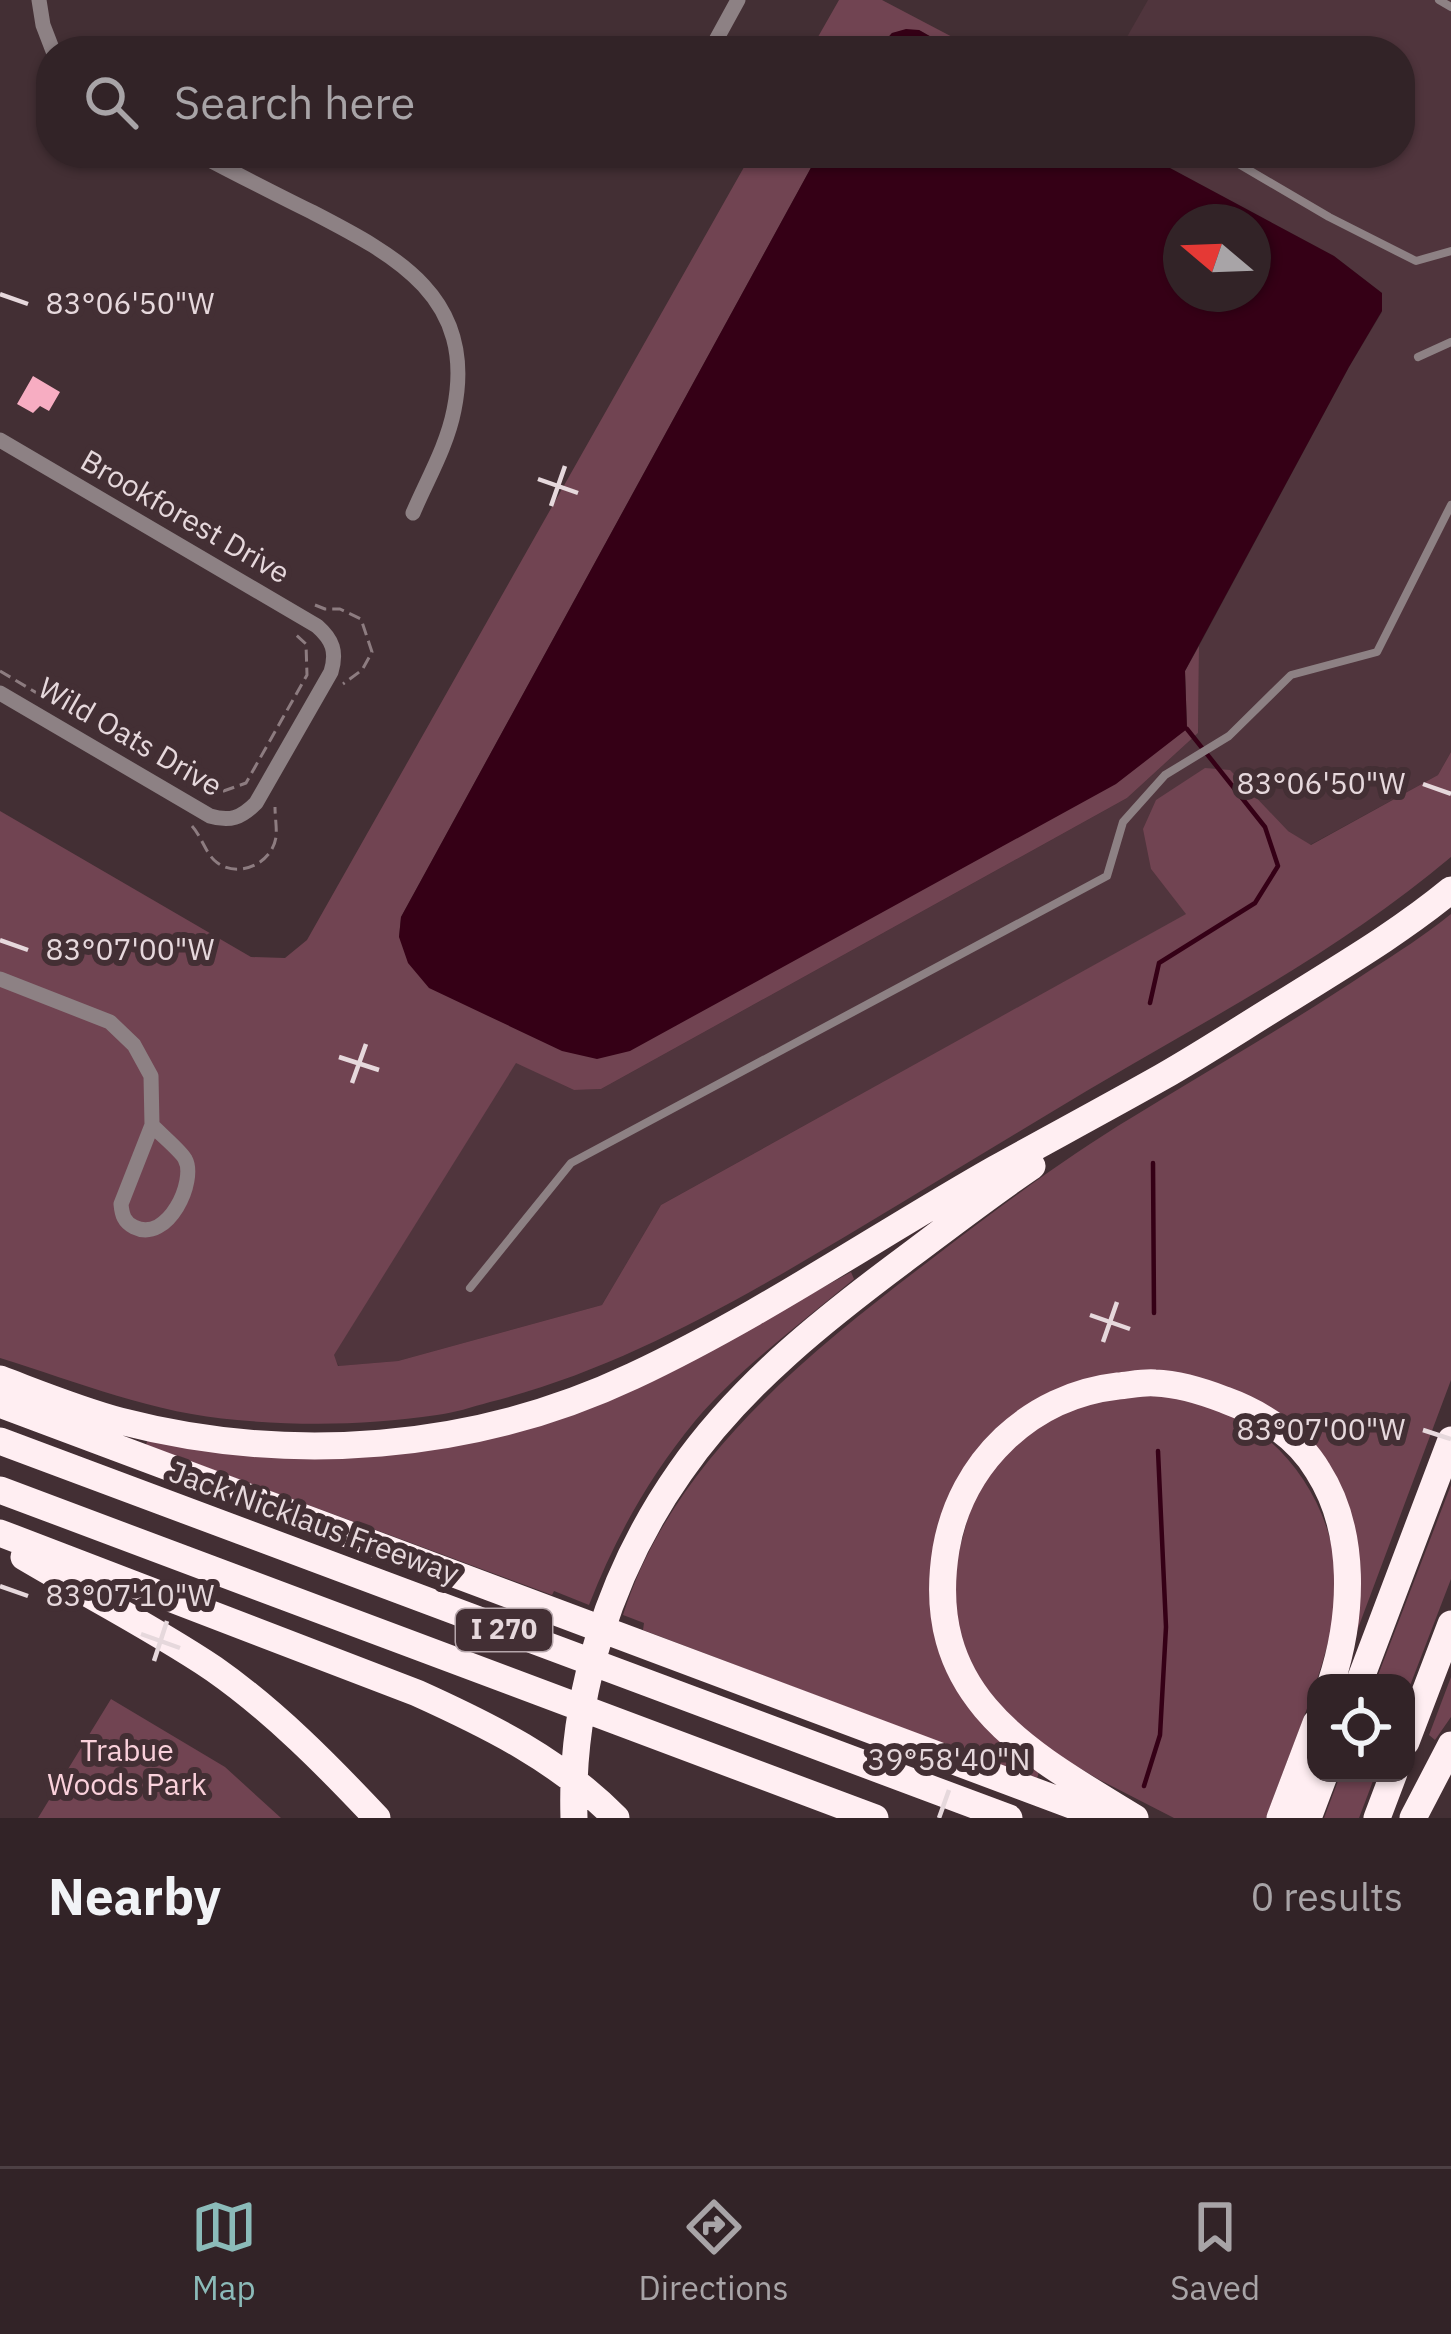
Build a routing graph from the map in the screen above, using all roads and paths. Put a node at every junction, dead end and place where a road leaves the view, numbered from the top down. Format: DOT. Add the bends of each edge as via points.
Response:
graph roads {
  1 [pos="39,0"];
  2 [pos="738,0"];
  3 [pos="1439,0"];
  4 [pos="1451,8"];
  5 [pos="47,36"];
  6 [pos="718,36"];
  7 [pos="225,168"];
  8 [pos="1246,168"];
  9 [pos="1451,250"];
  10 [pos="1451,342"];
  11 [pos="1418,357"];
  12 [pos="0,440"];
  13 [pos="1451,506"];
  14 [pos="413,513"];
  15 [pos="312,603"];
  16 [pos="287,626"];
  17 [pos="0,671"];
  18 [pos="337,688"];
  19 [pos="0,692"];
  20 [pos="85,722"];
  21 [pos="163,769"];
  22 [pos="275,802"];
  23 [pos="183,818"];
  24 [pos="236,819"];
  25 [pos="1451,890"];
  26 [pos="0,980"];
  27 [pos="1164,1076"];
  28 [pos="152,1124"];
  29 [pos="470,1288"];
  30 [pos="0,1379"];
  31 [pos="0,1404"];
  32 [pos="1451,1440"];
  33 [pos="0,1442"];
  34 [pos="0,1490"];
  35 [pos="0,1533"];
  36 [pos="0,1543"];
  37 [pos="1451,1624"];
  38 [pos="1333,1674"];
  39 [pos="1362,1674"];
  40 [pos="1415,1718"];
  41 [pos="1451,1745"];
  42 [pos="1307,1762"];
  43 [pos="1319,1782"];
  44 [pos="1391,1782"];
  45 [pos="1295,1815"];
  46 [pos="377,1818"];
  47 [pos="574,1818"];
  48 [pos="616,1818"];
  49 [pos="874,1818"];
  50 [pos="1009,1818"];
  51 [pos="1106,1818"];
  52 [pos="1135,1818"];
  53 [pos="1377,1818"];
  54 [pos="1413,1818"];
  1 -- 5 [label="street"];
  2 -- 6 [label="street"];
  3 -- 4 [label="lane"];
  7 -- 14 [label="street" via="378,248 416,275 443,310 457,358 454,411"];
  8 -- 9 [label="lane" via="1416,262"];
  10 -- 11 [label="lane"];
  12 -- 24 [label="street, Brookforest Drive" via="329,636 331,673 256,803"];
  13 -- 29 [label="lane" via="1376,652 1291,675 1229,736 1165,775 1123,822 1107,876 571,1162"];
  15 -- 18 [label="path" via="361,619 369,639 362,670"];
  16 -- 21 [label="path" via="306,644 308,675 245,783 218,793"];
  17 -- 20 [label="path"];
  19 -- 24 [label="street, Wild Oats Drive" via="210,816"];
  22 -- 23 [label="path" via="270,856 238,870 216,862"];
  25 -- 27 [label="highway"];
  26 -- 28 [label="street" via="110,1022 151,1076"];
  27 -- 30 [label="highway" via="631,1377 485,1426 357,1445 215,1440 121,1421"];
  27 -- 47 [label="highway" via="841,1306 732,1408 680,1472 644,1531 596,1645 578,1736"];
  28 -- 28 [label="street" via="185,1158 189,1175 173,1215 147,1232 129,1225 121,1204"];
  31 -- 51 [label="highway"];
  32 -- 39 [label="highway"];
  33 -- 50 [label="highway, Jack Nicklaus Freeway / I 270"];
  34 -- 49 [label="highway, I 270"];
  35 -- 48 [label="highway" via="479,1720 550,1762"];
  36 -- 46 [label="highway" via="218,1672"];
  37 -- 40 [label="highway"];
  38 -- 52 [label="highway" via="1348,1570 1334,1503 1296,1444 1246,1407 1151,1382 1096,1388 1023,1422 988,1454 951,1521 942,1599 948,1636 994,1721"];
  41 -- 54 [label="highway"];
  42 -- 45 [label="highway"];
  43 -- 45 [label="highway"];
  44 -- 53 [label="highway"];
}
